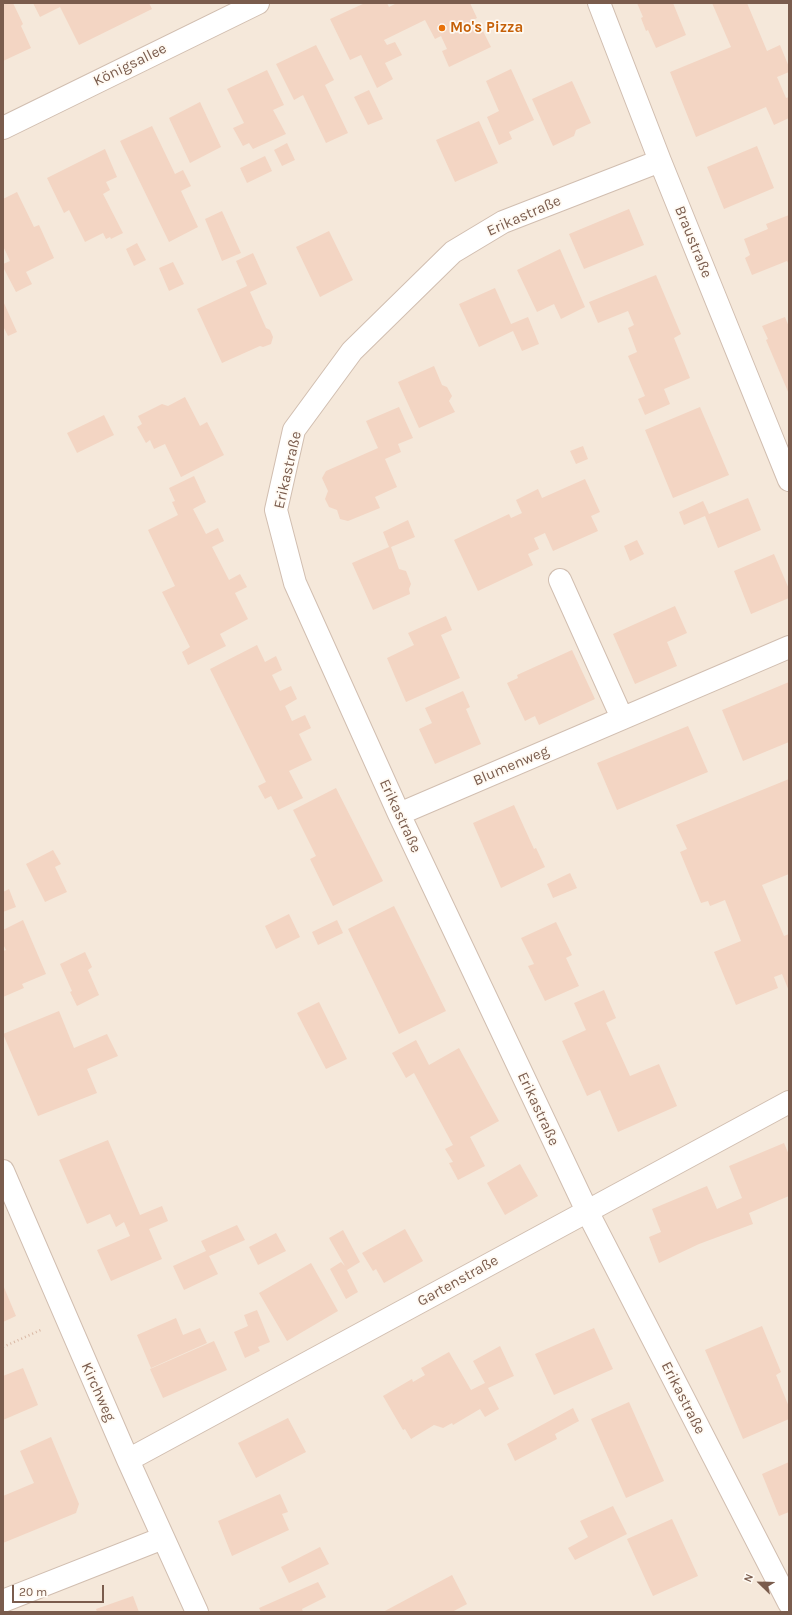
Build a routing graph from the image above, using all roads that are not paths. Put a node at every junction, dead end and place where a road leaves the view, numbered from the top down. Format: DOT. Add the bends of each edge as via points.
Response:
graph roads {
  1 [pos="258,3"];
  2 [pos="599,3"];
  3 [pos="3,128"];
  4 [pos="660,161"];
  5 [pos="789,480"];
  6 [pos="560,580"];
  7 [pos="789,647"];
  8 [pos="622,718"];
  9 [pos="399,814"];
  10 [pos="789,1102"];
  11 [pos="3,1171"];
  12 [pos="587,1211"];
  13 [pos="128,1460"];
  14 [pos="162,1538"];
  15 [pos="3,1601"];
  16 [pos="789,1603"];
  17 [pos="197,1612"];
  1 -- 3 [label="street, Königsallee"];
  2 -- 4 [label="street, Braustraße"];
  4 -- 5 [label="street, Braustraße"];
  4 -- 9 [label="street, Erikastraße" via="503,222 453,252 352,351 294,430 276,510 294,583"];
  6 -- 8 [label="street"];
  7 -- 8 [label="street, Blumenweg"];
  8 -- 9 [label="street, Blumenweg"];
  9 -- 12 [label="street, Erikastraße"];
  10 -- 12 [label="street, Gartenstraße"];
  11 -- 13 [label="street, Kirchweg"];
  12 -- 13 [label="street, Gartenstraße"];
  12 -- 16 [label="street, Erikastraße"];
  13 -- 14 [label="street, Kirchweg"];
  14 -- 15 [label="street"];
  14 -- 17 [label="street, Kirchweg"];
}
